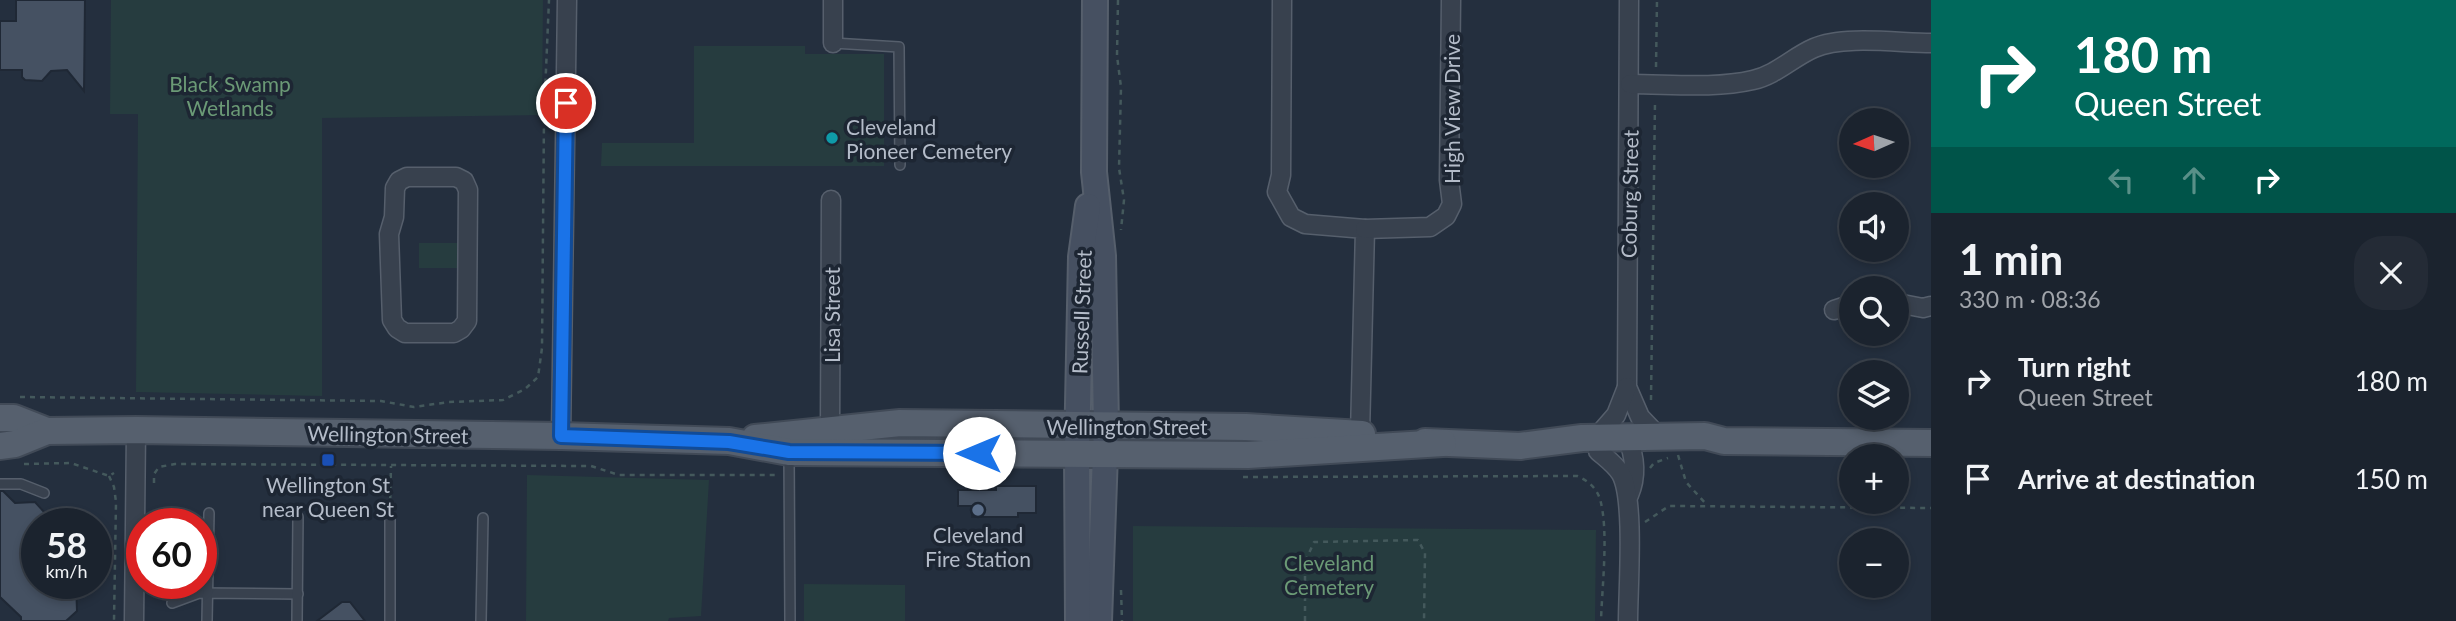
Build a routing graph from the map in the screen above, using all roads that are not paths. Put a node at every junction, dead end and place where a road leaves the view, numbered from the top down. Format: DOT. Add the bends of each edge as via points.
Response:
graph roads {
  1 [pos="567,0"];
  2 [pos="833,0"];
  3 [pos="1095,0"];
  4 [pos="1282,0"];
  5 [pos="1451,0"];
  6 [pos="1629,0"];
  7 [pos="833,43"];
  8 [pos="1931,43"];
  9 [pos="1630,85"];
  10 [pos="900,165"];
  11 [pos="1094,172"];
  12 [pos="831,200"];
  13 [pos="1365,229"];
  14 [pos="468,256"];
  15 [pos="1909,305"];
  16 [pos="1931,306"];
  17 [pos="1627,387"];
  18 [pos="7,407"];
  19 [pos="1007,425"];
  20 [pos="1078,426"];
  21 [pos="1106,426"];
  22 [pos="136,430"];
  23 [pos="830,430"];
  24 [pos="47,431"];
  25 [pos="1360,434"];
  26 [pos="561,436"];
  27 [pos="729,442"];
  28 [pos="1443,443"];
  29 [pos="1931,443"];
  30 [pos="1597,445"];
  31 [pos="1671,448"];
  32 [pos="1636,452"];
  33 [pos="1006,453"];
  34 [pos="1077,453"];
  35 [pos="1106,453"];
  36 [pos="8,455"];
  37 [pos="789,464"];
  38 [pos="0,484"];
  39 [pos="44,492"];
  40 [pos="1628,498"];
  41 [pos="298,517"];
  42 [pos="390,518"];
  43 [pos="482,518"];
  44 [pos="217,593"];
  45 [pos="298,594"];
  46 [pos="183,599"];
  47 [pos="207,599"];
  48 [pos="172,603"];
  49 [pos="1088,616"];
  50 [pos="134,621"];
  51 [pos="207,621"];
  52 [pos="297,621"];
  53 [pos="390,621"];
  54 [pos="481,621"];
  55 [pos="790,621"];
  56 [pos="1628,621"];
  1 -- 26 [label="street"];
  2 -- 7 [label="street"];
  3 -- 11 [label="main road, Russell Street"];
  4 -- 13 [label="street, High View Drive" via="1281,175 1277,192 1290,217 1305,224"];
  5 -- 13 [label="street, High View Drive" via="1452,204 1446,216 1430,227"];
  6 -- 9 [label="street, Coburg Street"];
  7 -- 10 [label="lane" via="899,47"];
  8 -- 9 [label="street" via="1841,41 1815,47 1755,80"];
  9 -- 17 [label="street, Coburg Street"];
  11 -- 20 [label="main road, Russell Street" via="1080,257"];
  11 -- 21 [label="main road, Russell Street" via="1103,256"];
  12 -- 23 [label="street, Lisa Street"];
  13 -- 25 [label="street"];
  14 -- 14 [label="street" via="468,190 464,181 456,177 399,181 389,234 392,320 397,328 405,333 461,329 467,321"];
  15 -- 16 [label="street"];
  17 -- 30 [label="street, Coburg Street"];
  17 -- 31 [label="street, Coburg Street" via="1640,417"];
  18 -- 24 [label="main road, Wellington Street" via="14,418"];
  19 -- 20 [label="main road, Wellington Street"];
  19 -- 23 [label="main road, Wellington Street" via="900,423"];
  19 -- 33 [label="lane"];
  20 -- 21 [label="main road, Wellington Street"];
  20 -- 34 [label="main road, Russell Street"];
  21 -- 25 [label="main road, Wellington Street"];
  21 -- 35 [label="main road, Russell Street"];
  22 -- 24 [label="main road, Wellington Street"];
  22 -- 26 [label="main road, Wellington Street"];
  22 -- 50 [label="street"];
  23 -- 27 [label="main road, Wellington Street"];
  24 -- 36 [label="main road, Wellington Street" via="15,444"];
  25 -- 28 [label="main road, Wellington Street"];
  26 -- 27 [label="main road, Wellington Street"];
  27 -- 37 [label="main road, Wellington Street"];
  28 -- 30 [label="main road, Wellington Street"];
  28 -- 35 [label="main road, Wellington Street" via="1248,455"];
  29 -- 31 [label="main road, Wellington Street" via="1724,441 1705,436"];
  30 -- 32 [label="main road, Wellington Street"];
  30 -- 40 [label="street" via="1621,475"];
  31 -- 32 [label="main road, Wellington Street"];
  32 -- 40 [label="street" via="1634,484"];
  33 -- 34 [label="main road, Wellington Street"];
  33 -- 37 [label="main road, Wellington Street"];
  34 -- 35 [label="main road, Wellington Street"];
  34 -- 49 [label="main road, Russell Street"];
  35 -- 49 [label="main road, Russell Street"];
  37 -- 55 [label="lane"];
  38 -- 39 [label="lane" via="21,484"];
  40 -- 56 [label="street"];
  41 -- 45 [label="lane"];
  42 -- 53 [label="lane"];
  43 -- 54 [label="lane"];
  44 -- 45 [label="lane"];
  45 -- 52 [label="lane"];
  46 -- 48 [label="lane"];
  47 -- 51 [label="lane"];
}
